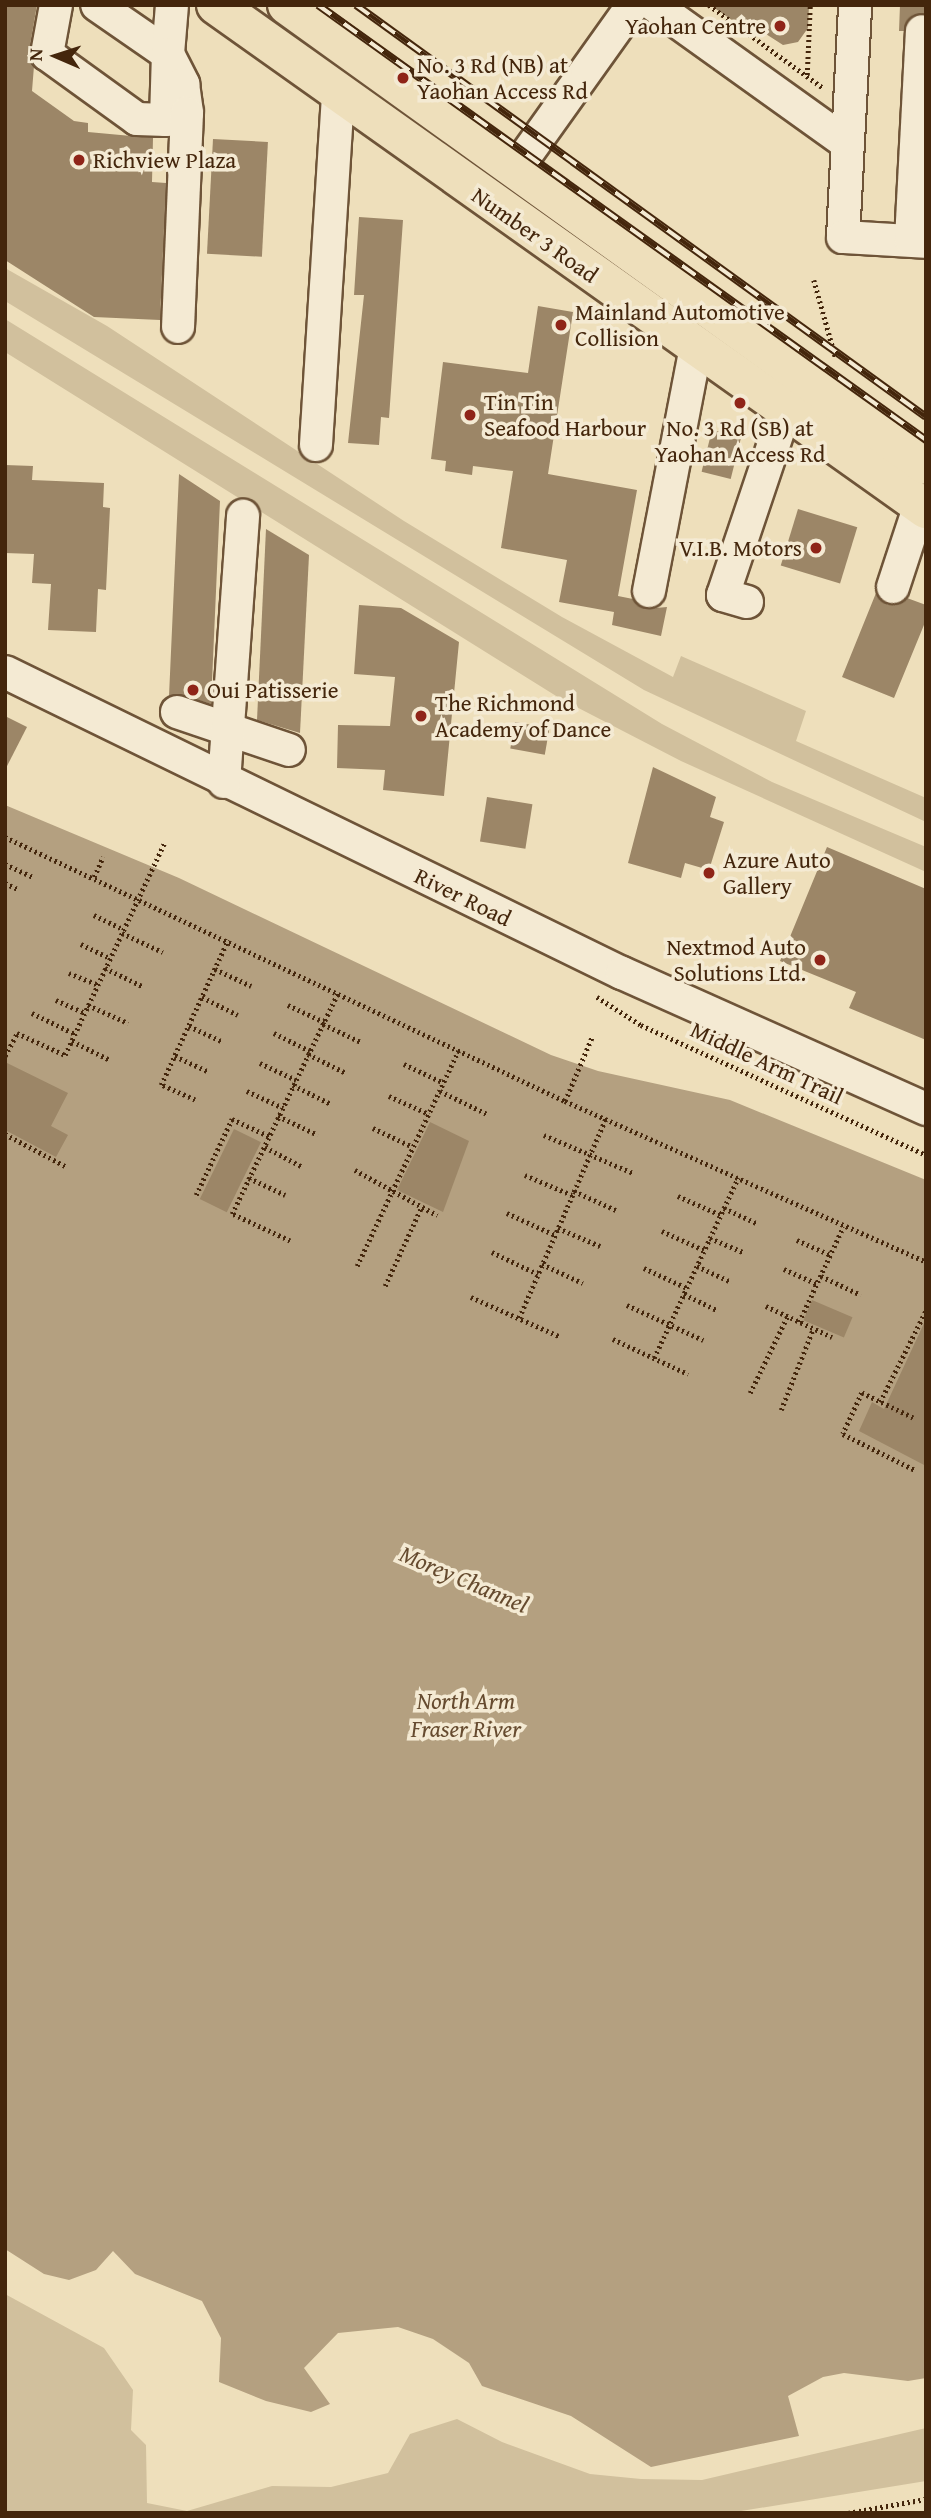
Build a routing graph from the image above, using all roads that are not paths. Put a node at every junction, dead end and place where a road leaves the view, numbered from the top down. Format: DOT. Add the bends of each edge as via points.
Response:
graph roads {
  1 [pos="56,5"];
  2 [pos="97,5"];
  3 [pos="172,5"];
  4 [pos="216,5"];
  5 [pos="287,5"];
  6 [pos="633,5"];
  7 [pos="654,5"];
  8 [pos="855,5"];
  9 [pos="922,31"];
  10 [pos="168,54"];
  11 [pos="338,93"];
  12 [pos="921,132"];
  13 [pos="847,143"];
  14 [pos="516,169"];
  15 [pos="493,204"];
  16 [pos="918,241"];
  17 [pos="178,327"];
  18 [pos="695,348"];
  19 [pos="785,411"];
  20 [pos="316,445"];
  21 [pos="926,465"];
  22 [pos="923,507"];
  23 [pos="243,516"];
  24 [pos="893,587"];
  25 [pos="649,591"];
  26 [pos="747,602"];
  27 [pos="5,672"];
  28 [pos="177,712"];
  29 [pos="230,732"];
  30 [pos="289,750"];
  31 [pos="224,782"];
  32 [pos="926,1109"];
  1 -- 10 [label="street" via="47,54 136,119 166,120"];
  2 -- 10 [label="street"];
  3 -- 10 [label="street"];
  4 -- 11 [label="main road, Number 3 Road"];
  5 -- 14 [label="main road, Number 3 Road"];
  6 -- 14 [label="street"];
  7 -- 13 [label="street"];
  8 -- 13 [label="street"];
  9 -- 12 [label="street"];
  10 -- 17 [label="street" via="183,84 187,113"];
  11 -- 15 [label="main road, Number 3 Road"];
  11 -- 20 [label="street"];
  12 -- 16 [label="street"];
  13 -- 16 [label="street" via="843,237"];
  14 -- 15 [label="main road"];
  14 -- 21 [label="main road, Number 3 Road"];
  15 -- 18 [label="main road, Number 3 Road"];
  18 -- 19 [label="main road, Number 3 Road"];
  18 -- 25 [label="street"];
  19 -- 22 [label="main road, Number 3 Road"];
  19 -- 26 [label="street" via="723,595"];
  22 -- 24 [label="street"];
  23 -- 29 [label="street"];
  27 -- 31 [label="street, River Road"];
  28 -- 29 [label="street"];
  29 -- 30 [label="street"];
  29 -- 31 [label="street"];
  31 -- 32 [label="street, River Road" via="622,974"];
}
